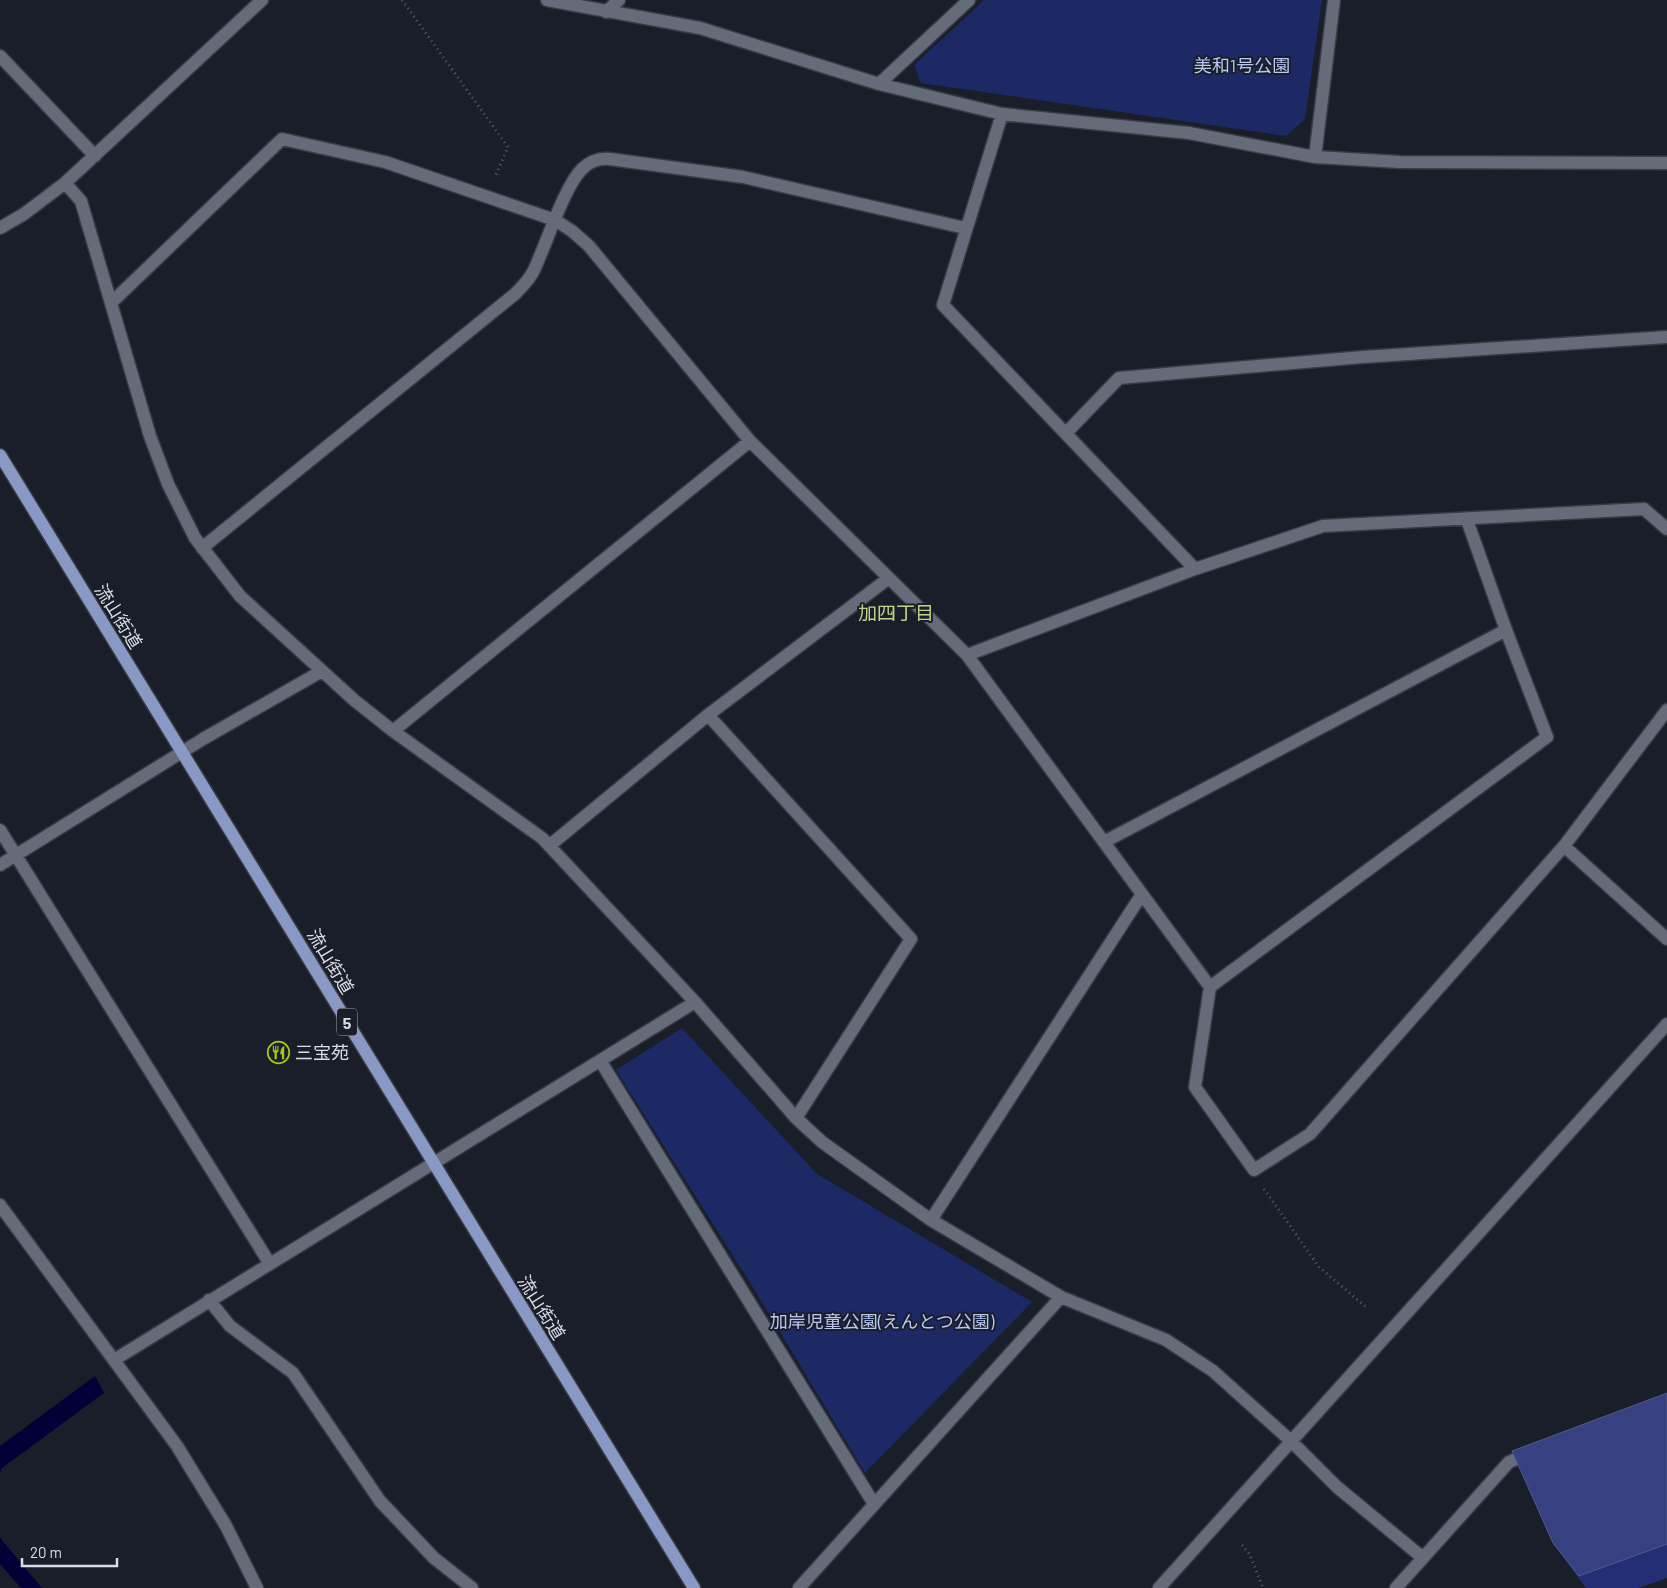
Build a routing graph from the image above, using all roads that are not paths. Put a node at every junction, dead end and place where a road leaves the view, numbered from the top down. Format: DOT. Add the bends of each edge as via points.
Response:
graph roads {
  1 [pos="262,0"];
  2 [pos="547,0"];
  3 [pos="619,0"];
  4 [pos="969,0"];
  5 [pos="1334,0"];
  6 [pos="606,12"];
  7 [pos="0,56"];
  8 [pos="879,84"];
  9 [pos="1002,114"];
  10 [pos="95,156"];
  11 [pos="1315,157"];
  12 [pos="1667,163"];
  13 [pos="65,183"];
  14 [pos="555,220"];
  15 [pos="0,228"];
  16 [pos="965,228"];
  17 [pos="112,302"];
  18 [pos="1667,337"];
  19 [pos="1067,432"];
  20 [pos="750,442"];
  21 [pos="0,455"];
  22 [pos="1467,520"];
  23 [pos="1667,529"];
  24 [pos="202,548"];
  25 [pos="1196,568"];
  26 [pos="889,578"];
  27 [pos="1506,630"];
  28 [pos="967,655"];
  29 [pos="322,671"];
  30 [pos="1667,710"];
  31 [pos="708,715"];
  32 [pos="393,731"];
  33 [pos="182,752"];
  34 [pos="0,830"];
  35 [pos="1104,842"];
  36 [pos="549,846"];
  37 [pos="1564,846"];
  38 [pos="16,855"];
  39 [pos="0,865"];
  40 [pos="1142,894"];
  41 [pos="1667,939"];
  42 [pos="1210,987"];
  43 [pos="695,1002"];
  44 [pos="1667,1024"];
  45 [pos="601,1062"];
  46 [pos="796,1118"];
  47 [pos="434,1163"];
  48 [pos="0,1205"];
  49 [pos="931,1220"];
  50 [pos="270,1264"];
  51 [pos="1061,1297"];
  52 [pos="209,1300"];
  53 [pos="114,1360"];
  54 [pos="1291,1441"];
  55 [pos="1546,1448"];
  56 [pos="874,1504"];
  57 [pos="1423,1558"];
  58 [pos="257,1588"];
  59 [pos="472,1588"];
  60 [pos="694,1588"];
  61 [pos="799,1588"];
  62 [pos="1159,1588"];
  63 [pos="1396,1588"];
  1 -- 10 [label="street"];
  2 -- 6 [label="street"];
  3 -- 6 [label="street"];
  4 -- 8 [label="street"];
  5 -- 11 [label="street"];
  6 -- 8 [label="street" via="700,28"];
  7 -- 10 [label="street"];
  8 -- 9 [label="street"];
  9 -- 11 [label="street" via="1189,133"];
  9 -- 16 [label="street"];
  10 -- 13 [label="street"];
  11 -- 12 [label="street" via="1400,162"];
  13 -- 15 [label="street"];
  13 -- 17 [label="street" via="81,201"];
  14 -- 16 [label="street" via="580,171 592,162 606,159 743,177"];
  14 -- 17 [label="street" via="385,162 282,139"];
  14 -- 20 [label="street" via="589,246"];
  14 -- 24 [label="street" via="533,272 515,294"];
  16 -- 19 [label="street" via="944,305"];
  17 -- 24 [label="street" via="150,436 168,484"];
  18 -- 19 [label="street" via="1363,356 1119,378"];
  19 -- 25 [label="street"];
  20 -- 26 [label="street"];
  20 -- 32 [label="street"];
  21 -- 33 [label="main road, 流山街道 / 5"];
  22 -- 23 [label="street" via="1644,510"];
  22 -- 25 [label="street" via="1323,526"];
  22 -- 27 [label="street"];
  24 -- 29 [label="street" via="240,596"];
  25 -- 28 [label="street"];
  26 -- 28 [label="street"];
  26 -- 31 [label="street"];
  27 -- 35 [label="street"];
  27 -- 42 [label="street" via="1547,737"];
  28 -- 35 [label="street"];
  29 -- 32 [label="street"];
  29 -- 33 [label="street"];
  30 -- 37 [label="street"];
  31 -- 36 [label="street"];
  31 -- 46 [label="street" via="911,940"];
  32 -- 36 [label="street"];
  33 -- 38 [label="street"];
  33 -- 47 [label="main road, 流山街道 / 5"];
  34 -- 38 [label="street"];
  35 -- 40 [label="street"];
  36 -- 43 [label="street"];
  37 -- 41 [label="street"];
  37 -- 42 [label="street" via="1310,1134 1254,1170 1195,1088"];
  38 -- 39 [label="street"];
  38 -- 50 [label="street"];
  40 -- 42 [label="street"];
  40 -- 49 [label="street"];
  43 -- 45 [label="street"];
  43 -- 46 [label="street"];
  44 -- 54 [label="street"];
  45 -- 47 [label="street"];
  45 -- 56 [label="street"];
  46 -- 49 [label="street" via="822,1142"];
  47 -- 50 [label="street"];
  47 -- 60 [label="main road, 流山街道 / 5"];
  48 -- 53 [label="street"];
  49 -- 51 [label="street"];
  50 -- 52 [label="street"];
  51 -- 54 [label="street" via="1166,1340 1213,1371"];
  51 -- 56 [label="street"];
  52 -- 53 [label="street"];
  52 -- 59 [label="street" via="230,1326 293,1373 380,1501 434,1558"];
  53 -- 58 [label="street" via="177,1446 226,1526"];
  54 -- 57 [label="street" via="1337,1487"];
  54 -- 62 [label="street"];
  55 -- 57 [label="street" via="1509,1462"];
  56 -- 61 [label="street"];
  57 -- 63 [label="street"];
}
